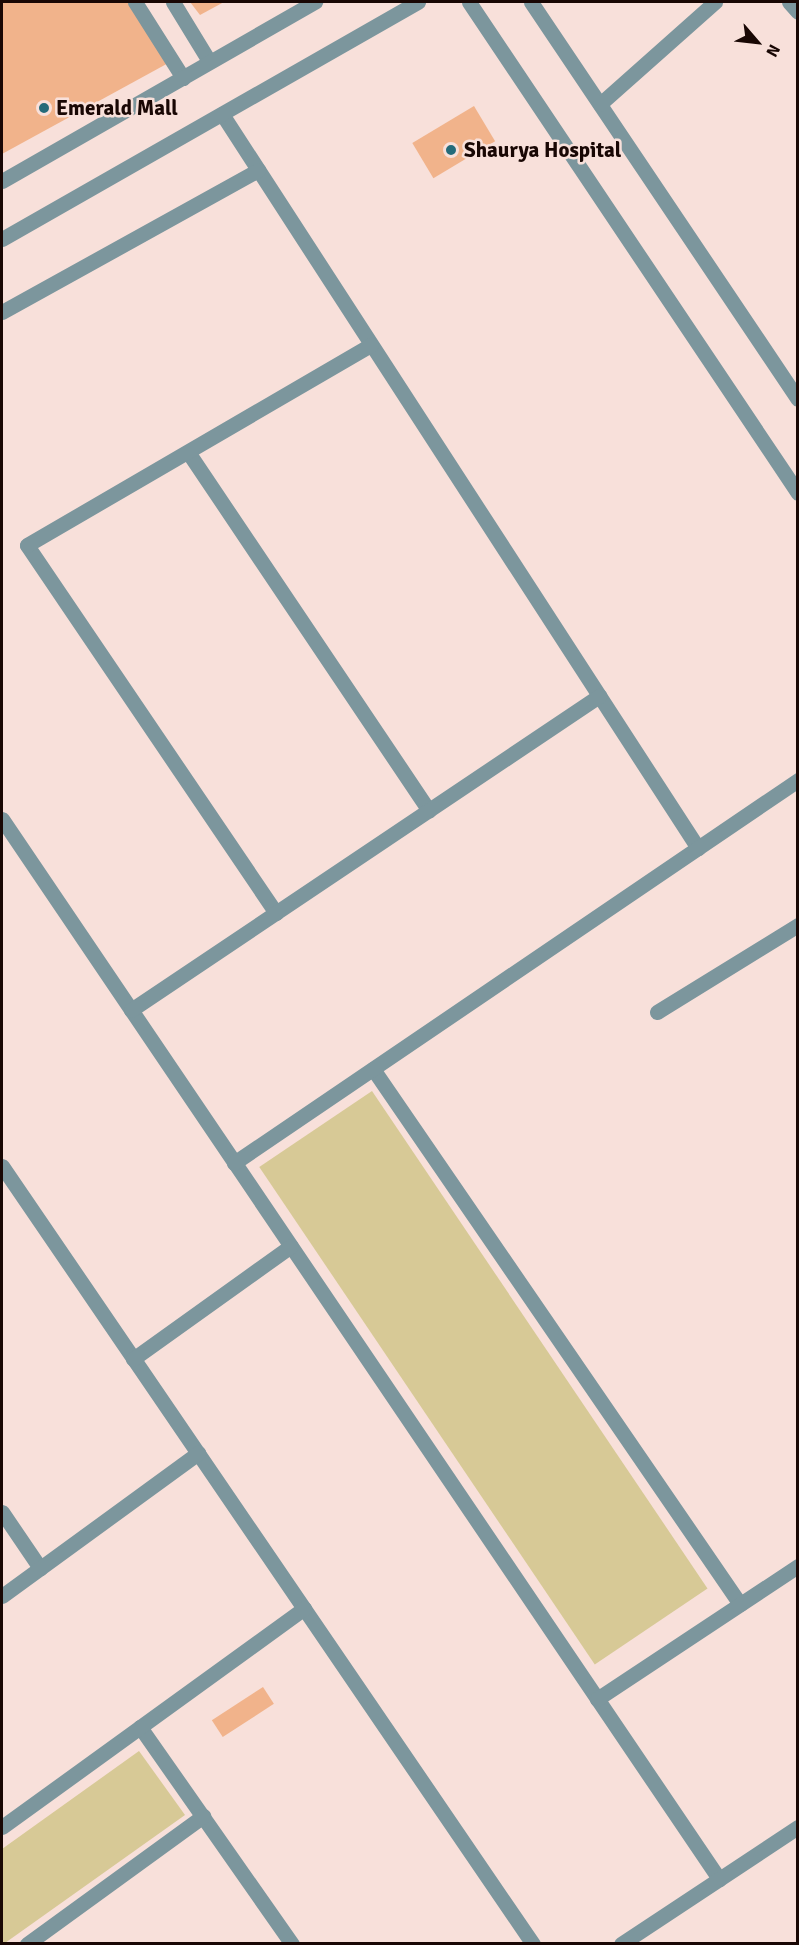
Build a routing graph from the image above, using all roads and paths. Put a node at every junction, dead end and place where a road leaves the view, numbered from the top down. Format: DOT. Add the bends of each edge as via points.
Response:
graph roads {
  1 [pos="135,2"];
  2 [pos="173,2"];
  3 [pos="315,2"];
  4 [pos="418,2"];
  5 [pos="469,2"];
  6 [pos="531,2"];
  7 [pos="715,2"];
  8 [pos="789,2"];
  9 [pos="798,12"];
  10 [pos="209,61"];
  11 [pos="183,78"];
  12 [pos="600,104"];
  13 [pos="222,114"];
  14 [pos="258,170"];
  15 [pos="2,181"];
  16 [pos="2,239"];
  17 [pos="2,312"];
  18 [pos="371,345"];
  19 [pos="798,399"];
  20 [pos="188,452"];
  21 [pos="798,493"];
  22 [pos="599,696"];
  23 [pos="798,780"];
  24 [pos="429,810"];
  25 [pos="2,819"];
  26 [pos="698,848"];
  27 [pos="276,913"];
  28 [pos="798,924"];
  29 [pos="131,1010"];
  30 [pos="657,1012"];
  31 [pos="373,1069"];
  32 [pos="234,1163"];
  33 [pos="2,1166"];
  34 [pos="291,1246"];
  35 [pos="133,1359"];
  36 [pos="198,1453"];
  37 [pos="2,1512"];
  38 [pos="798,1566"];
  39 [pos="40,1568"];
  40 [pos="2,1596"];
  41 [pos="740,1604"];
  42 [pos="304,1608"];
  43 [pos="597,1699"];
  44 [pos="140,1727"];
  45 [pos="203,1816"];
  46 [pos="2,1827"];
  47 [pos="798,1827"];
  48 [pos="719,1879"];
  49 [pos="27,1944"];
  50 [pos="292,1944"];
  51 [pos="533,1944"];
  52 [pos="621,1944"];
  1 -- 11 [label="street"];
  2 -- 10 [label="street"];
  3 -- 10 [label="street"];
  4 -- 13 [label="street"];
  5 -- 21 [label="street"];
  6 -- 12 [label="street"];
  7 -- 12 [label="street"];
  8 -- 9 [label="street"];
  10 -- 11 [label="street"];
  11 -- 15 [label="street"];
  12 -- 19 [label="street"];
  13 -- 14 [label="street"];
  13 -- 16 [label="street"];
  14 -- 17 [label="street"];
  14 -- 18 [label="street"];
  18 -- 20 [label="street"];
  18 -- 22 [label="street"];
  20 -- 24 [label="street"];
  20 -- 27 [label="street" via="27,545"];
  22 -- 24 [label="street"];
  22 -- 26 [label="street"];
  23 -- 26 [label="street"];
  24 -- 27 [label="street"];
  25 -- 29 [label="street"];
  26 -- 31 [label="street"];
  27 -- 29 [label="street"];
  28 -- 30 [label="street"];
  29 -- 32 [label="street"];
  31 -- 32 [label="street"];
  31 -- 41 [label="street"];
  32 -- 34 [label="street"];
  33 -- 35 [label="street"];
  34 -- 35 [label="street"];
  34 -- 43 [label="street"];
  35 -- 36 [label="street"];
  36 -- 39 [label="street"];
  36 -- 42 [label="street"];
  37 -- 39 [label="street"];
  38 -- 41 [label="street"];
  39 -- 40 [label="street"];
  41 -- 43 [label="street"];
  42 -- 44 [label="street"];
  42 -- 51 [label="street"];
  43 -- 48 [label="street"];
  44 -- 45 [label="street"];
  44 -- 46 [label="street"];
  45 -- 49 [label="street"];
  45 -- 50 [label="street"];
  47 -- 48 [label="street"];
  48 -- 52 [label="street"];
}
